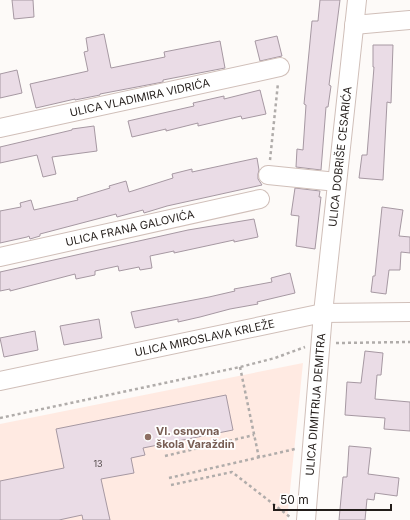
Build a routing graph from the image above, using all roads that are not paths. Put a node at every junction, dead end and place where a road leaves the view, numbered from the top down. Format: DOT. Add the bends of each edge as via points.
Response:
graph roads {
  1 [pos="357,0"];
  2 [pos="410,20"];
  3 [pos="354,25"];
  4 [pos="280,67"];
  5 [pos="0,128"];
  6 [pos="268,175"];
  7 [pos="337,182"];
  8 [pos="260,199"];
  9 [pos="0,257"];
  10 [pos="410,312"];
  11 [pos="323,313"];
  12 [pos="0,381"];
  13 [pos="306,520"];
  1 -- 3 [label="street, ULICA DOBRIŠE CESARIĆA"];
  2 -- 3 [label="street"];
  3 -- 7 [label="street, ULICA DOBRIŠE CESARIĆA"];
  4 -- 5 [label="street, ULICA VLADIMIRA VIDRIĆA"];
  6 -- 7 [label="street"];
  7 -- 11 [label="street, ULICA DOBRIŠE CESARIĆA"];
  8 -- 9 [label="street, ULICA FRANA GALOVIĆA"];
  10 -- 11 [label="street, ULICA MIROSLAVA KRLEŽE"];
  11 -- 12 [label="street, ULICA MIROSLAVA KRLEŽE"];
  11 -- 13 [label="street, ULICA DIMITRIJA DEMITRA"];
}
